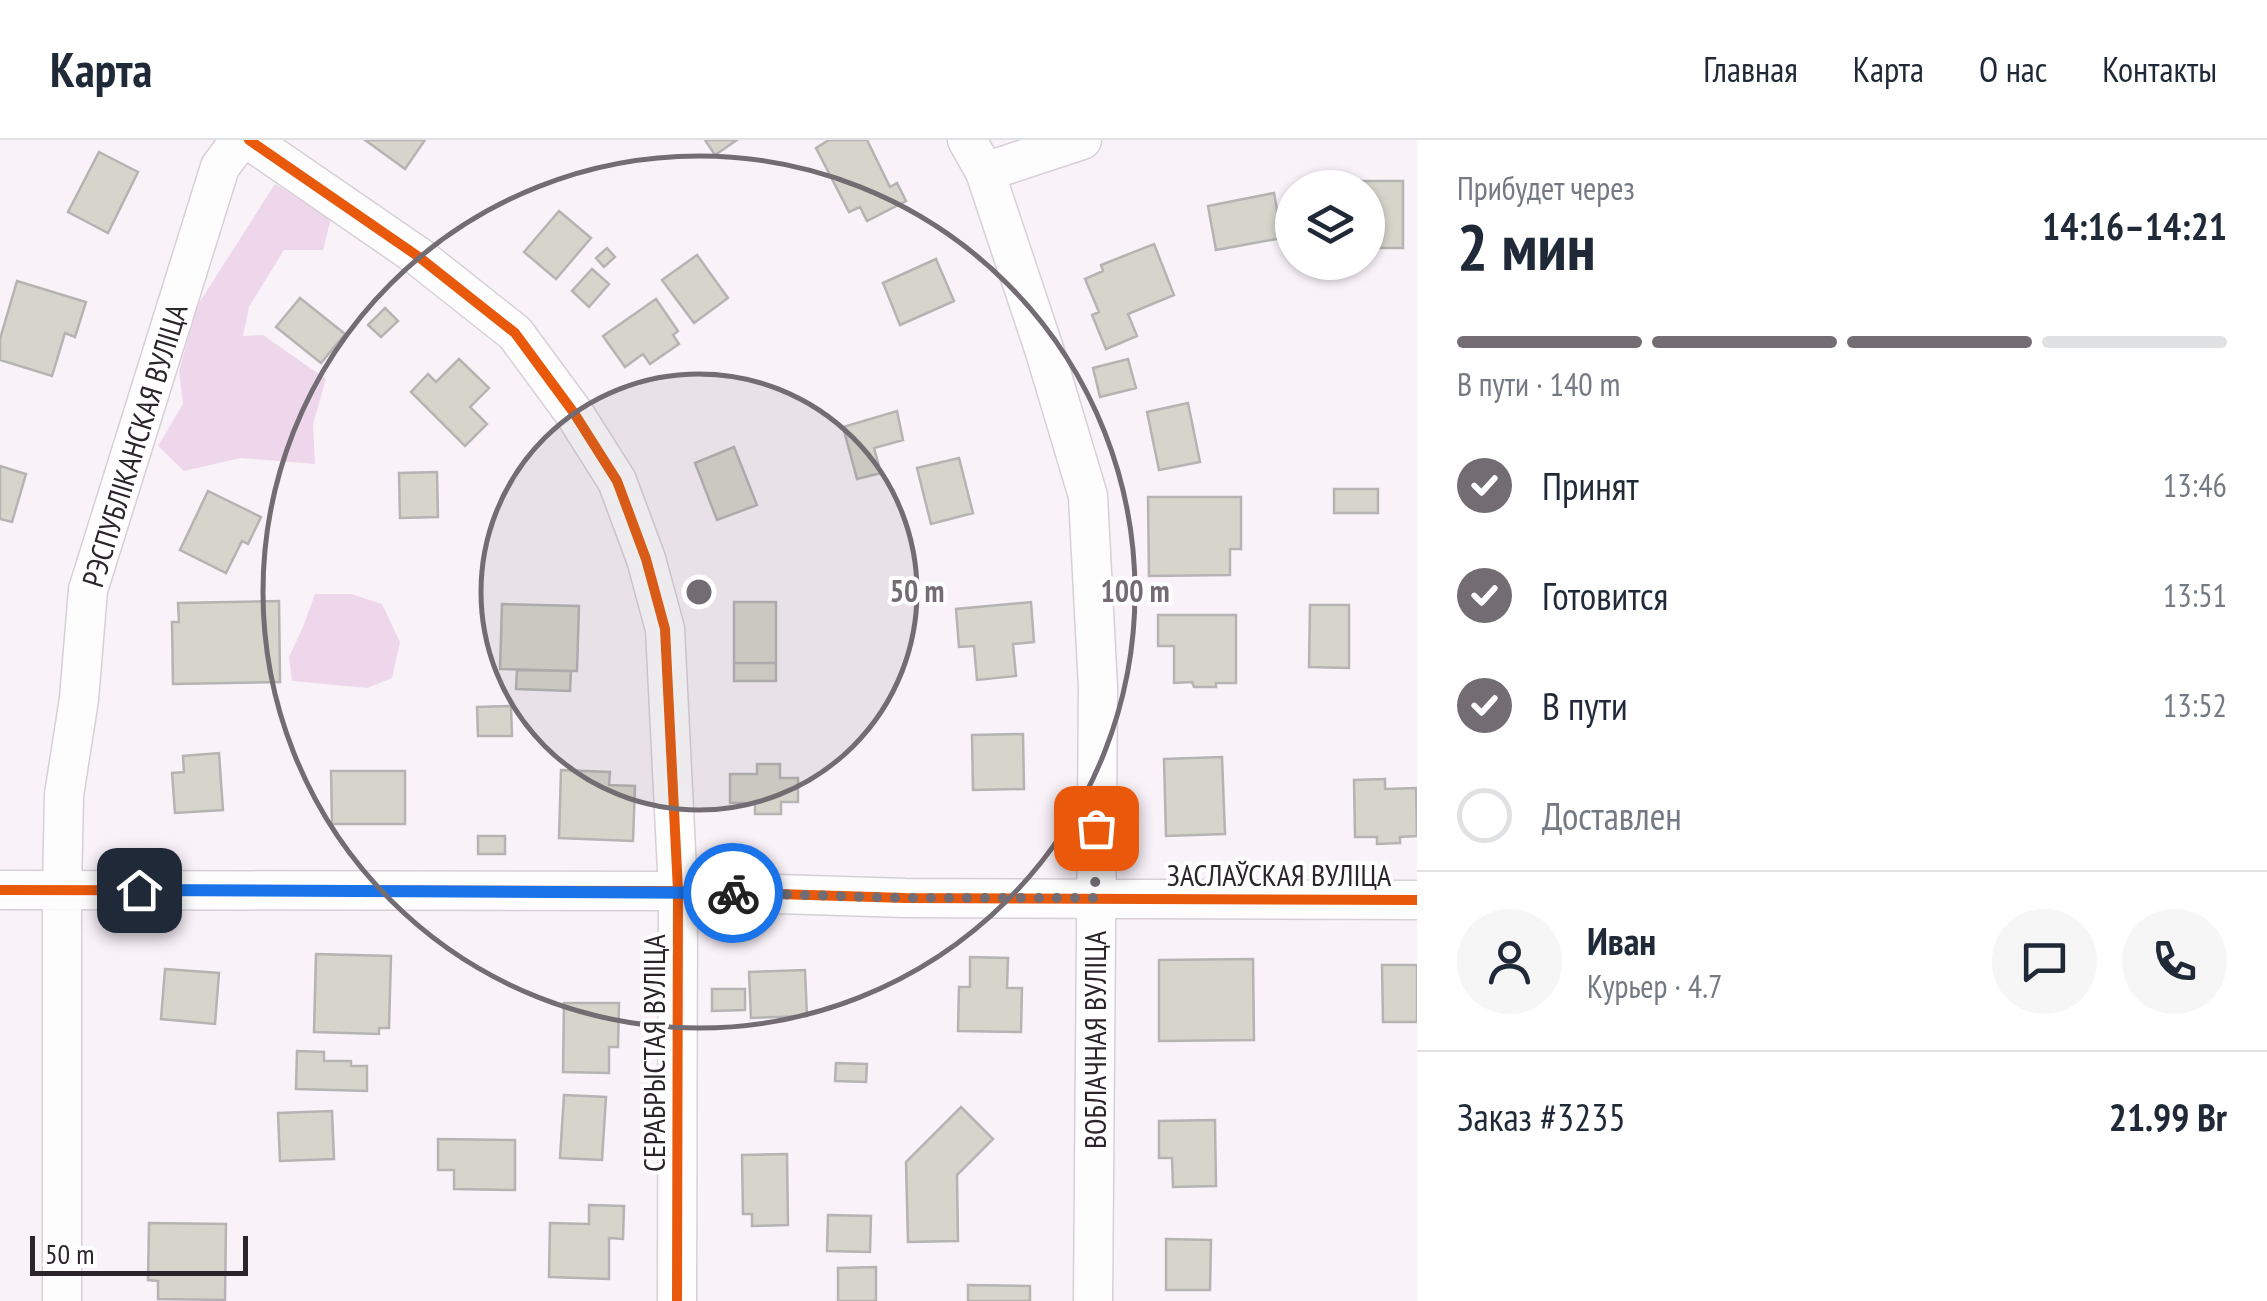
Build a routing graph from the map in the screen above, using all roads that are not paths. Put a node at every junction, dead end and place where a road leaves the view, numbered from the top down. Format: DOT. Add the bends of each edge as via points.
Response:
graph roads {
  1 [pos="240,140"];
  2 [pos="249,140"];
  3 [pos="1082,140"];
  4 [pos="976,156"];
  5 [pos="0,890"];
  6 [pos="62,890"];
  7 [pos="678,891"];
  8 [pos="1095,898"];
  9 [pos="1417,900"];
  10 [pos="62,1301"];
  11 [pos="677,1301"];
  12 [pos="1094,1301"];
  1 -- 6 [label="street, РЭСПУБЛІКАНСКАЯ ВУЛІЦА" via="220,167 88,590 64,795"];
  2 -- 7 [label="street, СЕРАБРЫСТАЯ ВУЛІЦА" via="515,333 617,481 665,628"];
  3 -- 4 [label="street"];
  4 -- 8 [label="street, ВОБЛАЧНАЯ ВУЛІЦА" via="1088,496 1098,688"];
  5 -- 6 [label="street, ЗАСЛАЎСКАЯ ВУЛІЦА"];
  6 -- 7 [label="street, ЗАСЛАЎСКАЯ ВУЛІЦА"];
  6 -- 10 [label="street, РЭСПУБЛІКАНСКАЯ ВУЛІЦА"];
  7 -- 8 [label="street, ЗАСЛАЎСКАЯ ВУЛІЦА"];
  7 -- 11 [label="street, СЕРАБРЫСТАЯ ВУЛІЦА"];
  8 -- 9 [label="street, ЗАСЛАЎСКАЯ ВУЛІЦА"];
  8 -- 12 [label="street, ВОБЛАЧНАЯ ВУЛІЦА"];
}
